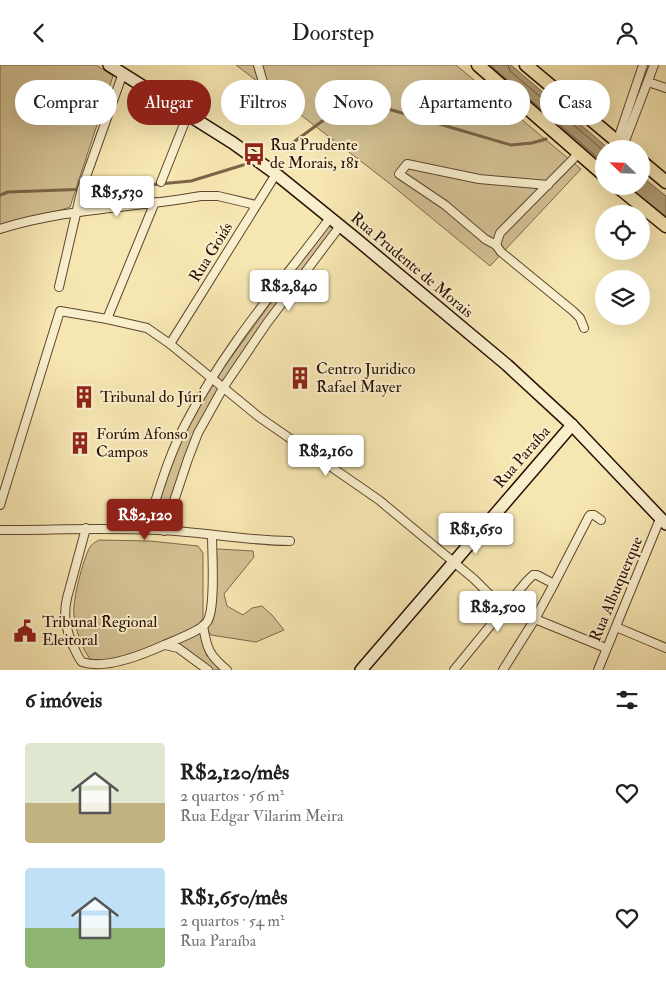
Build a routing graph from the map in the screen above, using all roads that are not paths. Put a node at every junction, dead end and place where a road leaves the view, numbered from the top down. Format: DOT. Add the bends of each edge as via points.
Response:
graph roads {
  1 [pos="109,65"];
  2 [pos="258,65"];
  3 [pos="478,65"];
  4 [pos="526,65"];
  5 [pos="642,65"];
  6 [pos="654,65"];
  7 [pos="541,70"];
  8 [pos="123,73"];
  9 [pos="134,80"];
  10 [pos="262,80"];
  11 [pos="648,81"];
  12 [pos="666,88"];
  13 [pos="183,125"];
  14 [pos="206,125"];
  15 [pos="616,140"];
  16 [pos="623,140"];
  17 [pos="624,140"];
  18 [pos="579,153"];
  19 [pos="595,167"];
  20 [pos="650,169"];
  21 [pos="276,174"];
  22 [pos="161,182"];
  23 [pos="666,182"];
  24 [pos="548,185"];
  25 [pos="628,195"];
  26 [pos="155,202"];
  27 [pos="256,205"];
  28 [pos="76,211"];
  29 [pos="330,218"];
  30 [pos="340,226"];
  31 [pos="666,226"];
  32 [pos="0,229"];
  33 [pos="496,245"];
  34 [pos="59,287"];
  35 [pos="107,319"];
  36 [pos="584,328"];
  37 [pos="170,344"];
  38 [pos="211,378"];
  39 [pos="223,387"];
  40 [pos="572,425"];
  41 [pos="0,505"];
  42 [pos="600,520"];
  43 [pos="663,522"];
  44 [pos="86,528"];
  45 [pos="0,530"];
  46 [pos="146,530"];
  47 [pos="164,531"];
  48 [pos="212,535"];
  49 [pos="290,541"];
  50 [pos="453,562"];
  51 [pos="554,584"];
  52 [pos="504,608"];
  53 [pos="536,619"];
  54 [pos="203,626"];
  55 [pos="616,627"];
  56 [pos="165,645"];
  57 [pos="606,648"];
  58 [pos="666,648"];
  59 [pos="82,666"];
  60 [pos="113,669"];
  61 [pos="208,670"];
  62 [pos="227,670"];
  63 [pos="361,670"];
  64 [pos="454,670"];
  65 [pos="502,670"];
  66 [pos="598,670"];
  1 -- 8 [label="street, Rua Prudente de Morais"];
  2 -- 10 [label="street"];
  3 -- 18 [label="main road"];
  4 -- 7 [label="main road"];
  5 -- 16 [label="street"];
  6 -- 11 [label="street"];
  7 -- 15 [label="main road"];
  8 -- 9 [label="street, Rua Prudente de Morais"];
  8 -- 28 [label="street"];
  11 -- 12 [label="street"];
  11 -- 17 [label="street"];
  13 -- 22 [label="street"];
  14 -- 21 [label="street, Rua Prudente de Morais"];
  18 -- 19 [label="main road"];
  18 -- 24 [label="street"];
  20 -- 23 [label="main road"];
  21 -- 27 [label="street, Rua Goiás"];
  21 -- 29 [label="street, Rua Prudente de Morais"];
  24 -- 33 [label="street" via="500,233"];
  24 -- 33 [label="street" via="479,179 407,164 399,174 431,194"];
  25 -- 31 [label="main road"];
  26 -- 27 [label="street" via="218,196"];
  26 -- 28 [label="street"];
  26 -- 35 [label="street"];
  27 -- 37 [label="street, Rua Goiás"];
  28 -- 32 [label="street"];
  28 -- 34 [label="street"];
  29 -- 30 [label="street, Rua Prudente de Morais"];
  29 -- 38 [label="street"];
  30 -- 39 [label="street"];
  30 -- 40 [label="street, Rua Prudente de Morais" via="507,365"];
  33 -- 36 [label="street" via="573,311"];
  35 -- 37 [label="street" via="147,328"];
  35 -- 41 [label="street" via="60,311"];
  37 -- 38 [label="street"];
  38 -- 39 [label="street"];
  38 -- 46 [label="street" via="172,454"];
  39 -- 47 [label="street" via="198,433"];
  39 -- 50 [label="street" via="276,430 379,500"];
  40 -- 43 [label="street, Rua Prudente de Morais"];
  40 -- 50 [label="street, Rua Paraíba"];
  42 -- 51 [label="street" via="590,515"];
  43 -- 55 [label="street, Rua Albuquerque"];
  44 -- 45 [label="street"];
  44 -- 46 [label="street"];
  44 -- 59 [label="street" via="65,608 67,631"];
  46 -- 47 [label="street"];
  47 -- 48 [label="street"];
  48 -- 49 [label="street"];
  48 -- 54 [label="street" via="211,613"];
  50 -- 52 [label="street"];
  50 -- 63 [label="street, Rua Paraíba"];
  51 -- 52 [label="street" via="535,575"];
  51 -- 53 [label="street"];
  52 -- 64 [label="street"];
  53 -- 57 [label="street"];
  53 -- 65 [label="street"];
  54 -- 56 [label="street"];
  54 -- 62 [label="street" via="212,656"];
  55 -- 57 [label="street, Rua Albuquerque"];
  55 -- 58 [label="street"];
  56 -- 60 [label="street"];
  56 -- 61 [label="street" via="178,648"];
  57 -- 66 [label="street, Rua Albuquerque"];
  59 -- 60 [label="street"];
}
